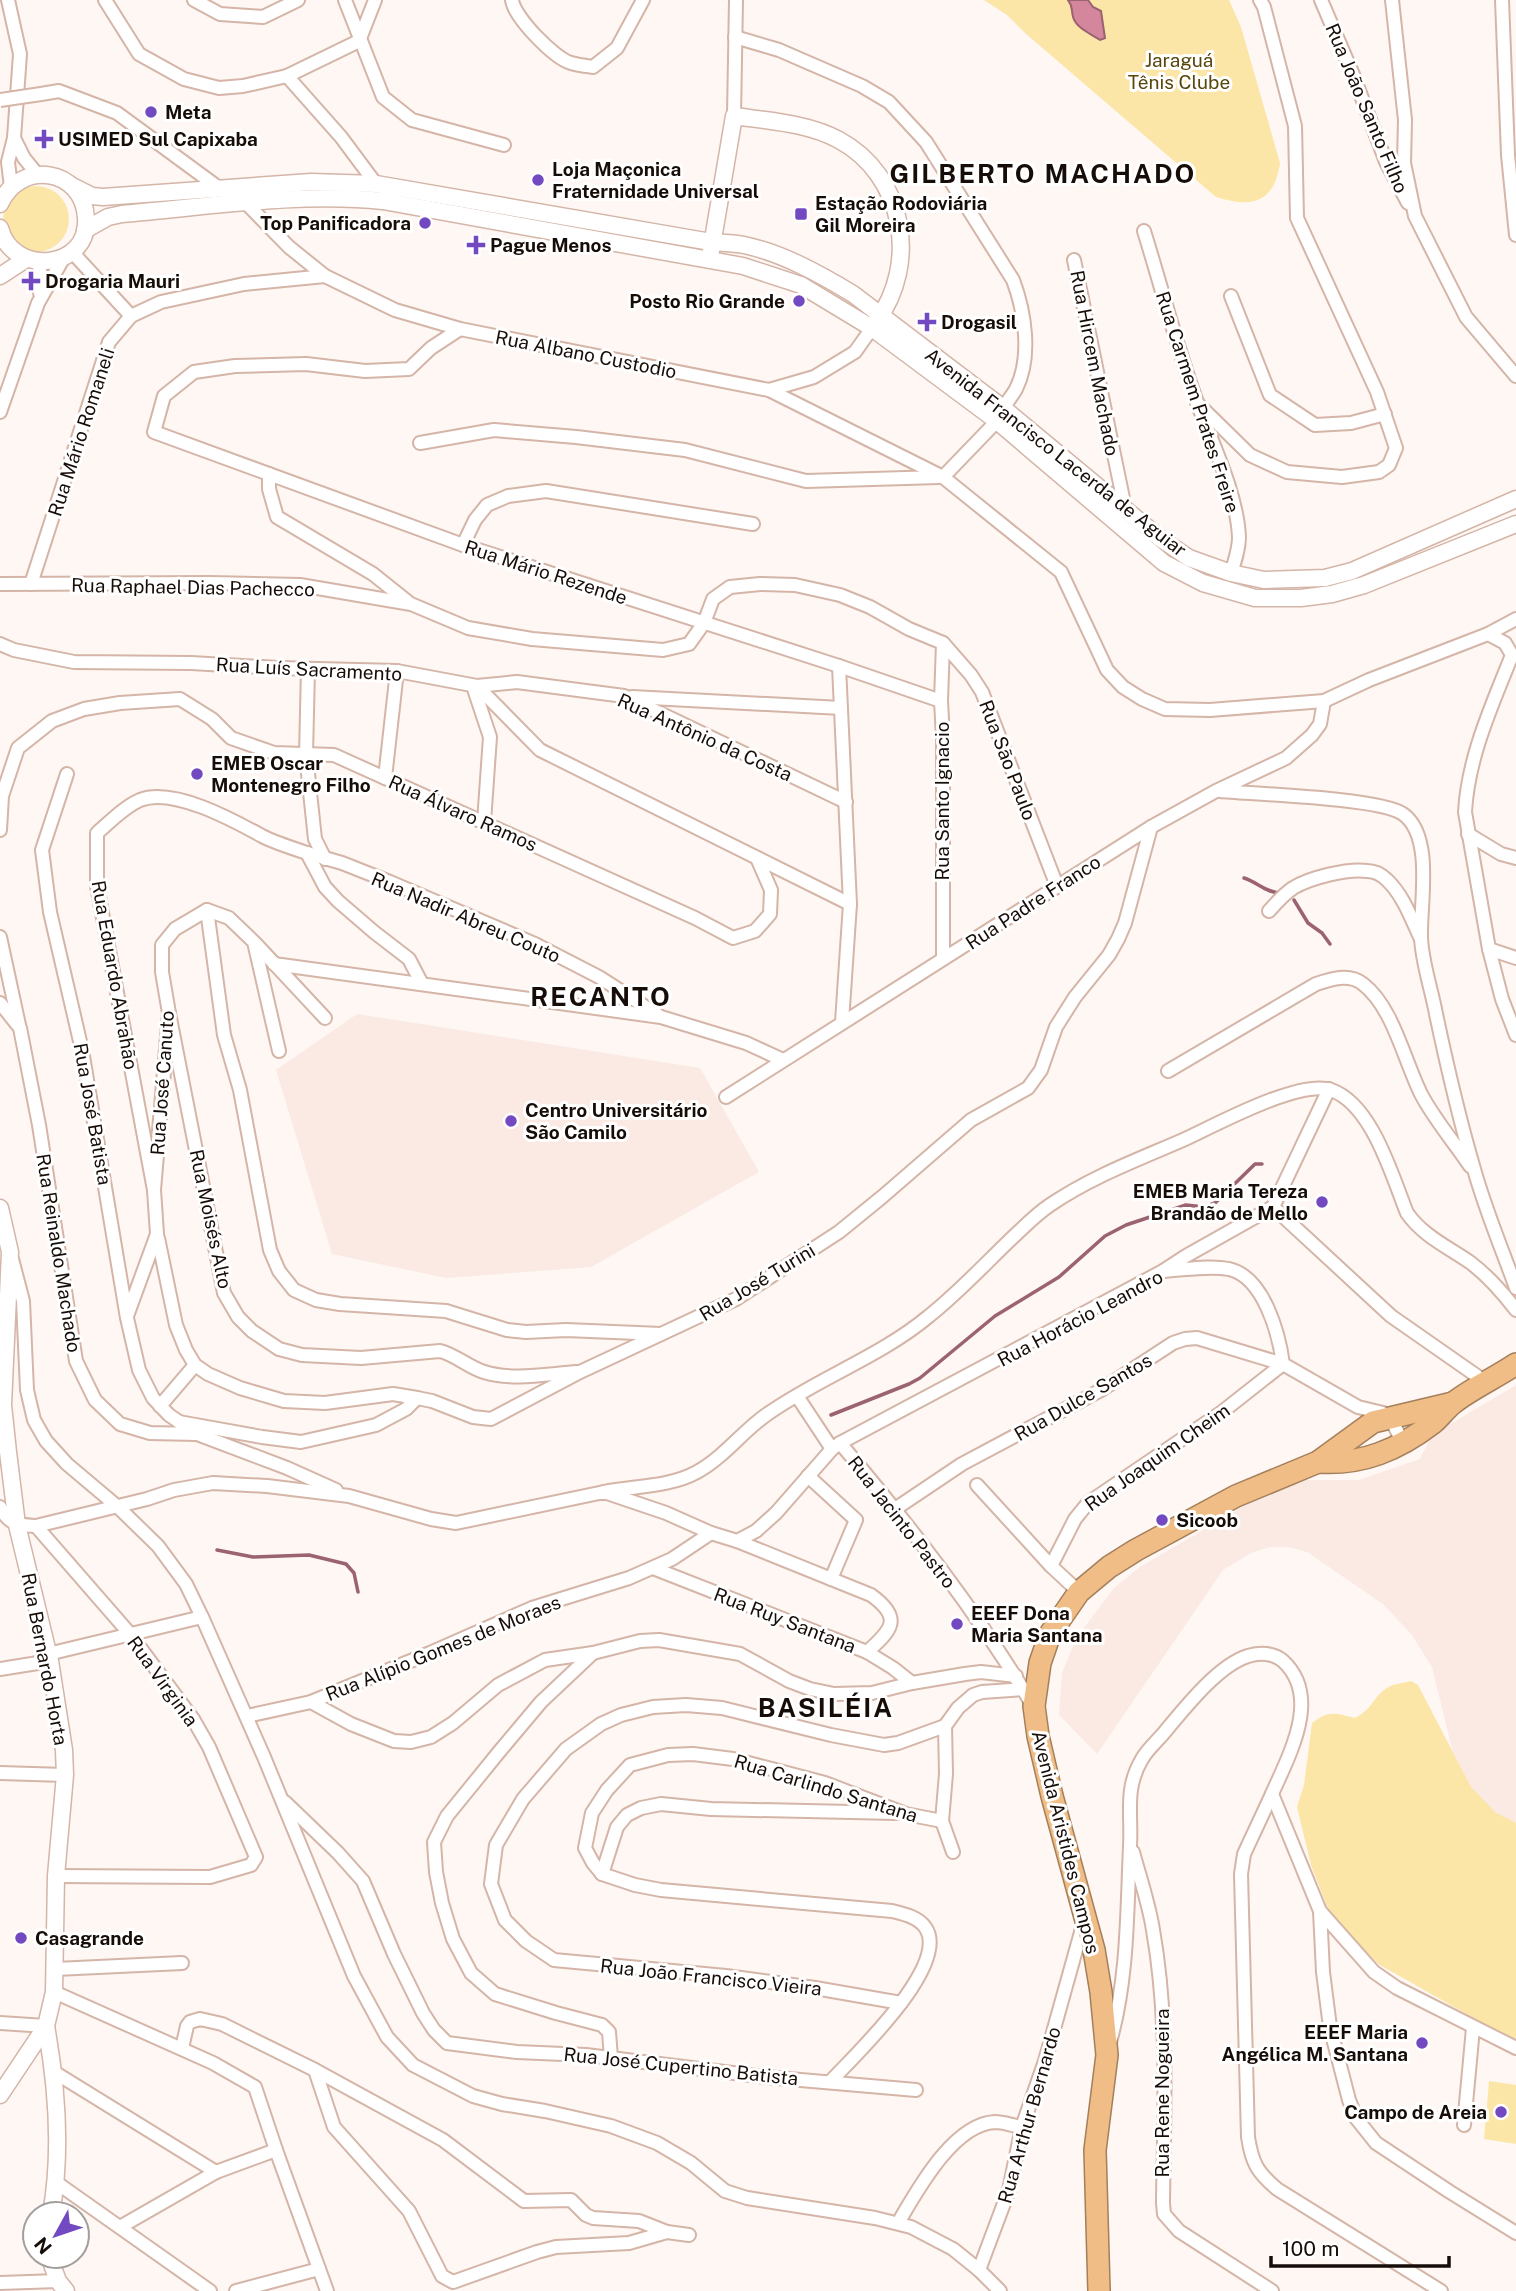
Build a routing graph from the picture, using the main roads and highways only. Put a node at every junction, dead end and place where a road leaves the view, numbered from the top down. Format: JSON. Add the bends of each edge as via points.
{"nodes":[{"id":1,"x":72,"y":186,"type":"junction"},
{"id":2,"x":0,"y":204,"type":"edge"},
{"id":3,"x":0,"y":228,"type":"edge"},
{"id":4,"x":85,"y":230,"type":"junction"},
{"id":5,"x":712,"y":243,"type":"junction"},
{"id":6,"x":32,"y":260,"type":"junction"},
{"id":7,"x":710,"y":260,"type":"junction"},
{"id":8,"x":0,"y":276,"type":"edge"},
{"id":9,"x":877,"y":322,"type":"junction"},
{"id":10,"x":1000,"y":415,"type":"junction"},
{"id":11,"x":1516,"y":499,"type":"edge"},
{"id":12,"x":1516,"y":524,"type":"edge"},
{"id":13,"x":0,"y":1208,"type":"edge"},
{"id":14,"x":4,"y":1293,"type":"edge"},
{"id":15,"x":1515,"y":1365,"type":"edge"},
{"id":16,"x":1453,"y":1404,"type":"junction"},
{"id":17,"x":1318,"y":1462,"type":"junction"},
{"id":18,"x":46,"y":2025,"type":"junction"},
{"id":19,"x":0,"y":2095,"type":"edge"},
{"id":20,"x":54,"y":2200,"type":"edge"},
{"id":21,"x":1099,"y":2291,"type":"edge"}],
"edges":[{"from":1,"to":2,"type":"main road","via":[[63,178],[37,174],[10,187]]},
{"from":1,"to":4,"type":"main road","via":[[82,199]]},
{"from":1,"to":5,"type":"main road","via":[[103,197],[311,182],[376,184]]},
{"from":3,"to":6,"type":"main road","via":[[8,246]]},
{"from":4,"to":6,"type":"main road","via":[[69,255],[50,262]]},
{"from":4,"to":7,"type":"main road","via":[[122,214],[349,197]]},
{"from":5,"to":7,"type":"main road"},
{"from":5,"to":9,"type":"main road","via":[[744,245],[804,268],[853,294]]},
{"from":5,"to":9,"type":"main road","via":[[734,116],[810,128],[838,139],[877,171],[900,222],[901,250],[892,295]]},
{"from":6,"to":8,"type":"main road"},
{"from":7,"to":9,"type":"main road","via":[[801,285]]},
{"from":9,"to":10,"type":"main road","name":"Avenida Francisco Lacerda de Aguiar"},
{"from":10,"to":11,"type":"main road","name":"Avenida Francisco Lacerda de Aguiar","via":[[1189,558],[1264,580],[1325,578],[1352,571]]},
{"from":10,"to":12,"type":"main road","name":"Avenida Francisco Lacerda de Aguiar","via":[[1164,563],[1203,583],[1255,598],[1301,598],[1364,585]]},
{"from":13,"to":14,"type":"main road","name":"Rua Bernardo Horta","via":[[10,1252]]},
{"from":14,"to":18,"type":"main road","name":"Rua Bernardo Horta","via":[[3,1405],[17,1525],[49,1658],[64,1750],[56,1969]]},
{"from":15,"to":16,"type":"highway","name":"Avenida Aristides Campos"},
{"from":16,"to":17,"type":"highway","name":"Avenida Aristides Campos","via":[[1373,1422]]},
{"from":16,"to":17,"type":"highway","name":"Avenida Aristides Campos","via":[[1433,1423],[1376,1456],[1338,1464]]},
{"from":17,"to":21,"type":"highway","name":"Avenida Aristides Campos","via":[[1192,1518],[1109,1567],[1079,1592],[1050,1634],[1029,1698],[1101,1992],[1107,2055],[1095,2150]]},
{"from":18,"to":19,"type":"main road","name":"Rua Bernardo Horta"},
{"from":18,"to":20,"type":"main road","via":[[54,2072]]}]}
